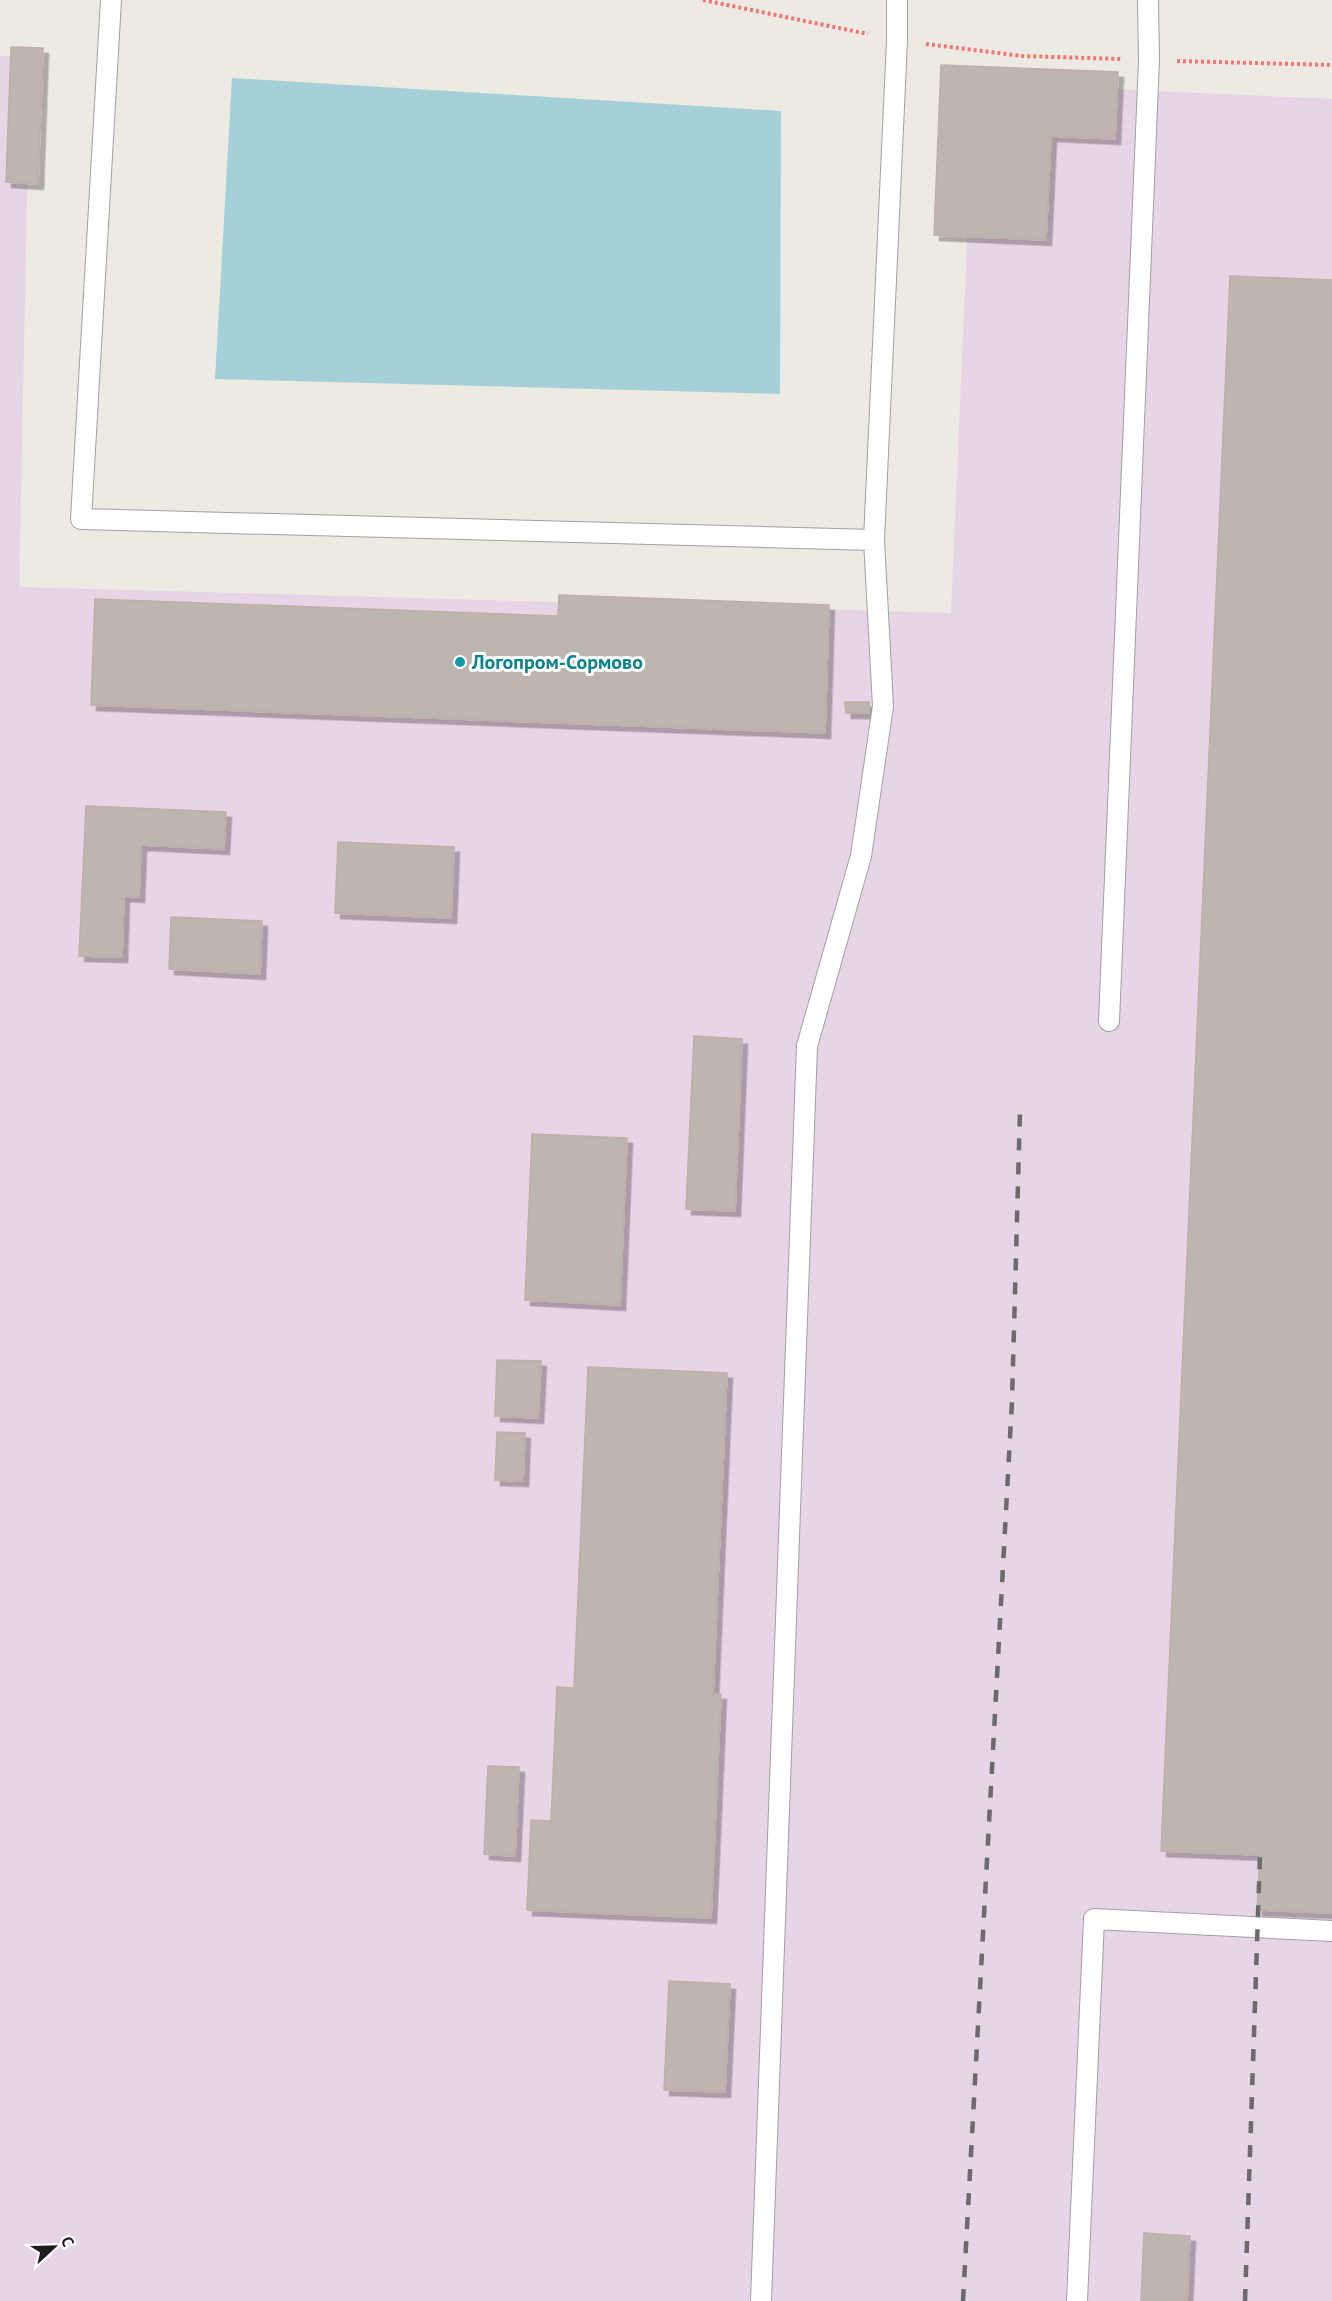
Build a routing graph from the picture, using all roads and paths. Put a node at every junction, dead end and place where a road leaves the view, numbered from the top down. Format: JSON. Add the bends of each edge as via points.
{"nodes":[{"id":1,"x":111,"y":0,"type":"edge"},
{"id":2,"x":703,"y":0,"type":"edge"},
{"id":3,"x":897,"y":0,"type":"edge"},
{"id":4,"x":1148,"y":0,"type":"edge"},
{"id":5,"x":897,"y":40,"type":"junction"},
{"id":6,"x":1149,"y":60,"type":"junction"},
{"id":7,"x":1332,"y":65,"type":"edge"},
{"id":8,"x":874,"y":540,"type":"junction"},
{"id":9,"x":1109,"y":1021,"type":"dead end"},
{"id":10,"x":1332,"y":1931,"type":"edge"},
{"id":11,"x":761,"y":2301,"type":"edge"},
{"id":12,"x":1077,"y":2301,"type":"edge"}],
"edges":[{"from":1,"to":8,"type":"lane","via":[[81,519]]},
{"from":2,"to":5,"type":"path"},
{"from":3,"to":5,"type":"lane"},
{"from":4,"to":6,"type":"lane"},
{"from":5,"to":6,"type":"path","via":[[1022,56]]},
{"from":5,"to":8,"type":"lane"},
{"from":6,"to":7,"type":"path"},
{"from":6,"to":9,"type":"lane"},
{"from":8,"to":11,"type":"lane","via":[[883,706],[861,856],[807,1046]]},
{"from":10,"to":12,"type":"lane","via":[[1094,1919]]}]}
